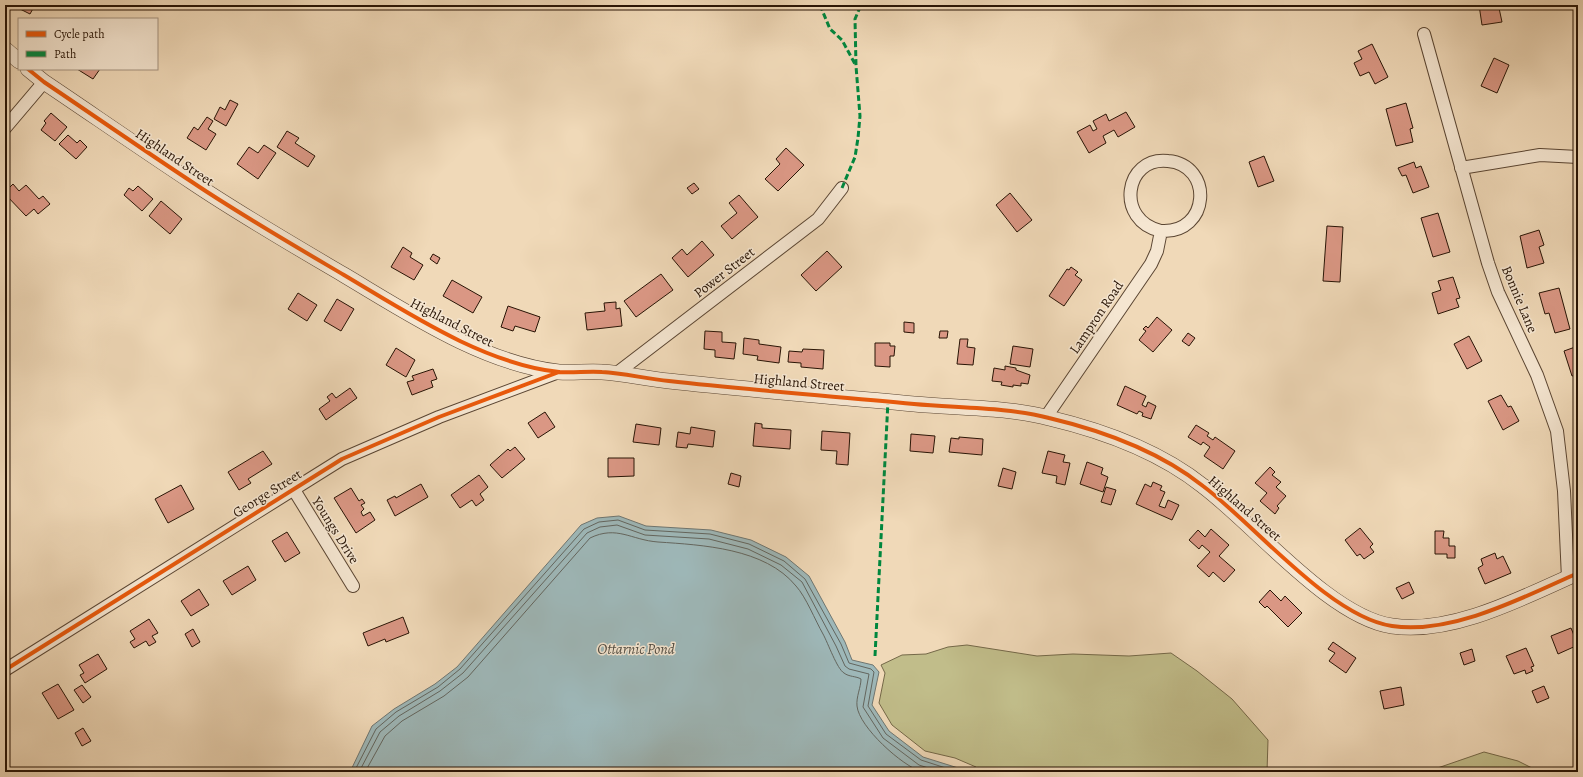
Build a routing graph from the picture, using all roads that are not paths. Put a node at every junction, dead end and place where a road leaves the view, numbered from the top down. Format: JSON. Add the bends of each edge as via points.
{"nodes":[{"id":1,"x":1424,"y":34,"type":"dead end"},
{"id":2,"x":5,"y":49,"type":"edge"},
{"id":3,"x":18,"y":61,"type":"edge"},
{"id":4,"x":29,"y":70,"type":"edge"},
{"id":5,"x":44,"y":82,"type":"junction"},
{"id":6,"x":5,"y":128,"type":"edge"},
{"id":7,"x":1578,"y":157,"type":"edge"},
{"id":8,"x":1461,"y":168,"type":"junction"},
{"id":9,"x":842,"y":188,"type":"dead end"},
{"id":10,"x":1161,"y":231,"type":"junction"},
{"id":11,"x":559,"y":372,"type":"junction"},
{"id":12,"x":617,"y":373,"type":"junction"},
{"id":13,"x":1046,"y":417,"type":"junction"},
{"id":14,"x":294,"y":490,"type":"junction"},
{"id":15,"x":1573,"y":576,"type":"edge"},
{"id":16,"x":353,"y":586,"type":"dead end"},
{"id":17,"x":5,"y":670,"type":"edge"}],
"edges":[{"from":1,"to":8,"type":"street","name":"Bonnie Lane"},
{"from":2,"to":3,"type":"street"},
{"from":4,"to":5,"type":"street","name":"Highland Street"},
{"from":5,"to":6,"type":"street"},
{"from":5,"to":11,"type":"street","name":"Highland Street","via":[[194,184],[380,297],[467,345],[514,362]]},
{"from":7,"to":8,"type":"street","via":[[1540,155]]},
{"from":8,"to":15,"type":"street","name":"Bonnie Lane","via":[[1498,292],[1537,375],[1557,431]]},
{"from":9,"to":12,"type":"street","name":"Power Street","via":[[818,219]]},
{"from":10,"to":10,"type":"street","via":[[1176,230],[1188,223],[1196,215],[1201,199],[1198,182],[1192,173],[1184,166],[1168,160],[1157,161],[1142,169],[1135,178],[1130,194],[1136,216],[1144,224]]},
{"from":10,"to":13,"type":"street","name":"Lampron Road","via":[[1151,264]]},
{"from":11,"to":12,"type":"street","name":"Highland Street"},
{"from":11,"to":14,"type":"street","name":"George Street","via":[[439,417],[342,459]]},
{"from":12,"to":13,"type":"street","name":"Highland Street","via":[[664,381]]},
{"from":13,"to":15,"type":"street","name":"Highland Street","via":[[1122,441],[1179,468],[1227,506],[1313,583],[1372,621],[1394,626],[1449,622],[1506,604]]},
{"from":14,"to":16,"type":"street","name":"Youngs Drive"},
{"from":14,"to":17,"type":"street","name":"George Street"}]}
